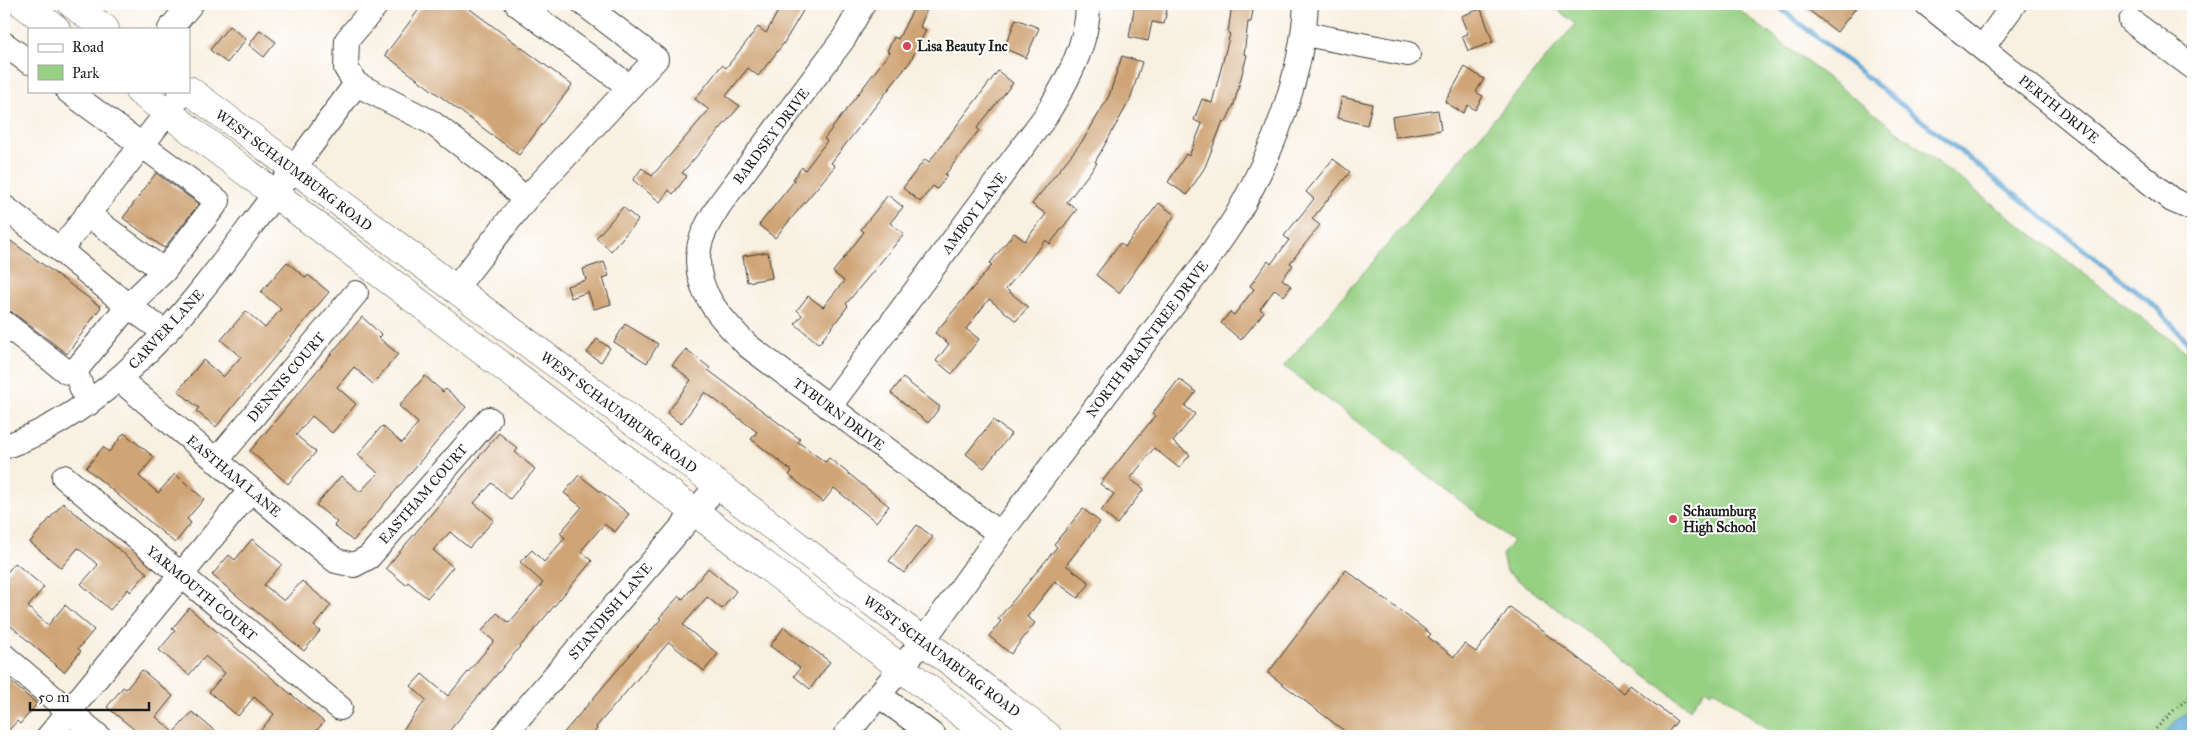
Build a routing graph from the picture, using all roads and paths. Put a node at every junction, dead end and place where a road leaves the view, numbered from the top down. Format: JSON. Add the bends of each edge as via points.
{"nodes":[{"id":1,"x":23,"y":4,"type":"edge"},
{"id":2,"x":72,"y":4,"type":"edge"},
{"id":3,"x":191,"y":4,"type":"edge"},
{"id":4,"x":377,"y":4,"type":"edge"},
{"id":5,"x":516,"y":4,"type":"edge"},
{"id":6,"x":584,"y":4,"type":"edge"},
{"id":7,"x":863,"y":4,"type":"edge"},
{"id":8,"x":1088,"y":4,"type":"edge"},
{"id":9,"x":1306,"y":4,"type":"edge"},
{"id":10,"x":1927,"y":4,"type":"edge"},
{"id":11,"x":2014,"y":4,"type":"edge"},
{"id":12,"x":2131,"y":21,"type":"dead end"},
{"id":13,"x":55,"y":28,"type":"edge"},
{"id":14,"x":104,"y":28,"type":"edge"},
{"id":15,"x":171,"y":28,"type":"edge"},
{"id":16,"x":1304,"y":34,"type":"junction"},
{"id":17,"x":4,"y":44,"type":"edge"},
{"id":18,"x":1983,"y":47,"type":"junction"},
{"id":19,"x":1408,"y":54,"type":"dead end"},
{"id":20,"x":28,"y":61,"type":"edge"},
{"id":21,"x":2193,"y":67,"type":"edge"},
{"id":22,"x":356,"y":84,"type":"junction"},
{"id":23,"x":630,"y":87,"type":"junction"},
{"id":24,"x":190,"y":91,"type":"edge"},
{"id":25,"x":69,"y":92,"type":"edge"},
{"id":26,"x":140,"y":92,"type":"edge"},
{"id":27,"x":183,"y":92,"type":"edge"},
{"id":28,"x":168,"y":113,"type":"junction"},
{"id":29,"x":140,"y":144,"type":"junction"},
{"id":30,"x":293,"y":170,"type":"junction"},
{"id":31,"x":275,"y":194,"type":"junction"},
{"id":32,"x":525,"y":200,"type":"junction"},
{"id":33,"x":4,"y":208,"type":"edge"},
{"id":34,"x":2193,"y":209,"type":"edge"},
{"id":35,"x":88,"y":214,"type":"junction"},
{"id":36,"x":60,"y":250,"type":"junction"},
{"id":37,"x":164,"y":271,"type":"junction"},
{"id":38,"x":698,"y":275,"type":"joint"},
{"id":39,"x":454,"y":290,"type":"junction"},
{"id":40,"x":356,"y":293,"type":"dead end"},
{"id":41,"x":128,"y":306,"type":"junction"},
{"id":42,"x":4,"y":324,"type":"edge"},
{"id":43,"x":166,"y":333,"type":"junction"},
{"id":44,"x":75,"y":371,"type":"junction"},
{"id":45,"x":119,"y":379,"type":"junction"},
{"id":46,"x":88,"y":404,"type":"junction"},
{"id":47,"x":829,"y":407,"type":"junction"},
{"id":48,"x":489,"y":419,"type":"dead end"},
{"id":49,"x":4,"y":447,"type":"edge"},
{"id":50,"x":216,"y":461,"type":"junction"},
{"id":51,"x":64,"y":477,"type":"dead end"},
{"id":52,"x":718,"y":486,"type":"junction"},
{"id":53,"x":250,"y":490,"type":"junction"},
{"id":54,"x":694,"y":512,"type":"junction"},
{"id":55,"x":1000,"y":534,"type":"junction"},
{"id":56,"x":354,"y":565,"type":"joint"},
{"id":57,"x":181,"y":576,"type":"junction"},
{"id":58,"x":923,"y":641,"type":"junction"},
{"id":59,"x":4,"y":656,"type":"edge"},
{"id":60,"x":901,"y":668,"type":"junction"},
{"id":61,"x":2193,"y":694,"type":"edge"},
{"id":62,"x":879,"y":695,"type":"junction"},
{"id":63,"x":340,"y":708,"type":"dead end"},
{"id":64,"x":68,"y":712,"type":"junction"},
{"id":65,"x":49,"y":736,"type":"edge"},
{"id":66,"x":98,"y":736,"type":"edge"},
{"id":67,"x":503,"y":736,"type":"edge"},
{"id":68,"x":845,"y":736,"type":"edge"},
{"id":69,"x":934,"y":736,"type":"edge"},
{"id":70,"x":991,"y":736,"type":"edge"},
{"id":71,"x":1048,"y":736,"type":"edge"},
{"id":72,"x":2149,"y":736,"type":"edge"}],
"edges":[{"from":1,"to":13,"type":"main road"},
{"from":2,"to":14,"type":"main road"},
{"from":3,"to":15,"type":"street"},
{"from":4,"to":22,"type":"street","via":[[347,40],[346,68]]},
{"from":5,"to":23,"type":"street"},
{"from":6,"to":23,"type":"street","via":[[656,59]]},
{"from":7,"to":38,"type":"street","name":"BARDSEY DRIVE","via":[[844,38],[720,204],[699,249]]},
{"from":8,"to":47,"type":"street","name":"AMBOY LANE","via":[[1080,50],[1067,82],[1045,117]]},
{"from":9,"to":16,"type":"street","name":"NORTH BRAINTREE DRIVE"},
{"from":10,"to":18,"type":"street","name":"PERTH DRIVE"},
{"from":11,"to":18,"type":"street"},
{"from":12,"to":21,"type":"street"},
{"from":16,"to":19,"type":"street"},
{"from":16,"to":55,"type":"street","name":"NORTH BRAINTREE DRIVE","via":[[1294,80],[1278,125],[1236,217],[1205,263]]},
{"from":17,"to":20,"type":"street"},
{"from":18,"to":34,"type":"street","name":"PERTH DRIVE","via":[[2172,200]]},
{"from":22,"to":30,"type":"street","name":"CARVER LANE"},
{"from":22,"to":32,"type":"street","via":[[431,122],[499,174]]},
{"from":23,"to":32,"type":"street"},
{"from":24,"to":30,"type":"main road","name":"WEST SCHAUMBURG ROAD"},
{"from":25,"to":29,"type":"street"},
{"from":26,"to":28,"type":"main road"},
{"from":27,"to":28,"type":"street"},
{"from":28,"to":29,"type":"street"},
{"from":28,"to":31,"type":"main road"},
{"from":29,"to":35,"type":"street"},
{"from":29,"to":37,"type":"street","via":[[218,201]]},
{"from":30,"to":31,"type":"street","name":"CARVER LANE"},
{"from":30,"to":39,"type":"main road","name":"WEST SCHAUMBURG ROAD"},
{"from":31,"to":43,"type":"street","name":"CARVER LANE","via":[[199,296]]},
{"from":31,"to":54,"type":"main road"},
{"from":32,"to":39,"type":"street"},
{"from":33,"to":36,"type":"street"},
{"from":35,"to":36,"type":"street"},
{"from":35,"to":37,"type":"street"},
{"from":36,"to":41,"type":"street"},
{"from":37,"to":41,"type":"street"},
{"from":38,"to":47,"type":"street","name":"TYBURN DRIVE","via":[[724,323],[748,346]]},
{"from":39,"to":52,"type":"main road","name":"WEST SCHAUMBURG ROAD"},
{"from":40,"to":50,"type":"street","name":"DENNIS COURT"},
{"from":41,"to":43,"type":"street"},
{"from":41,"to":44,"type":"street"},
{"from":42,"to":44,"type":"street","via":[[67,372]]},
{"from":43,"to":45,"type":"street","name":"CARVER LANE"},
{"from":44,"to":46,"type":"street"},
{"from":45,"to":46,"type":"street","name":"CARVER LANE"},
{"from":45,"to":50,"type":"street","name":"EASTHAM LANE"},
{"from":46,"to":49,"type":"street","name":"CARVER LANE","via":[[28,438]]},
{"from":47,"to":55,"type":"street","name":"TYBURN DRIVE"},
{"from":48,"to":56,"type":"street","name":"EASTHAM COURT","via":[[369,557]]},
{"from":50,"to":53,"type":"street","name":"EASTHAM LANE"},
{"from":51,"to":57,"type":"street","name":"YARMOUTH COURT"},
{"from":52,"to":54,"type":"street","name":"STANDISH LANE"},
{"from":52,"to":58,"type":"main road","name":"WEST SCHAUMBURG ROAD"},
{"from":53,"to":56,"type":"street","name":"EASTHAM LANE","via":[[336,561]]},
{"from":53,"to":57,"type":"street"},
{"from":54,"to":60,"type":"main road"},
{"from":54,"to":67,"type":"street","name":"STANDISH LANE"},
{"from":55,"to":58,"type":"street","name":"NORTH BRAINTREE DRIVE"},
{"from":57,"to":63,"type":"street","name":"YARMOUTH COURT"},
{"from":57,"to":64,"type":"street"},
{"from":58,"to":60,"type":"street","name":"NORTH BRAINTREE DRIVE"},
{"from":58,"to":71,"type":"main road","name":"WEST SCHAUMBURG ROAD"},
{"from":59,"to":64,"type":"street"},
{"from":60,"to":62,"type":"street","name":"NORTH BRAINTREE DRIVE"},
{"from":60,"to":70,"type":"main road"},
{"from":61,"to":72,"type":"path"},
{"from":62,"to":68,"type":"street","name":"NORTH BRAINTREE DRIVE"},
{"from":62,"to":69,"type":"street"},
{"from":64,"to":65,"type":"street"},
{"from":64,"to":66,"type":"street"}]}
